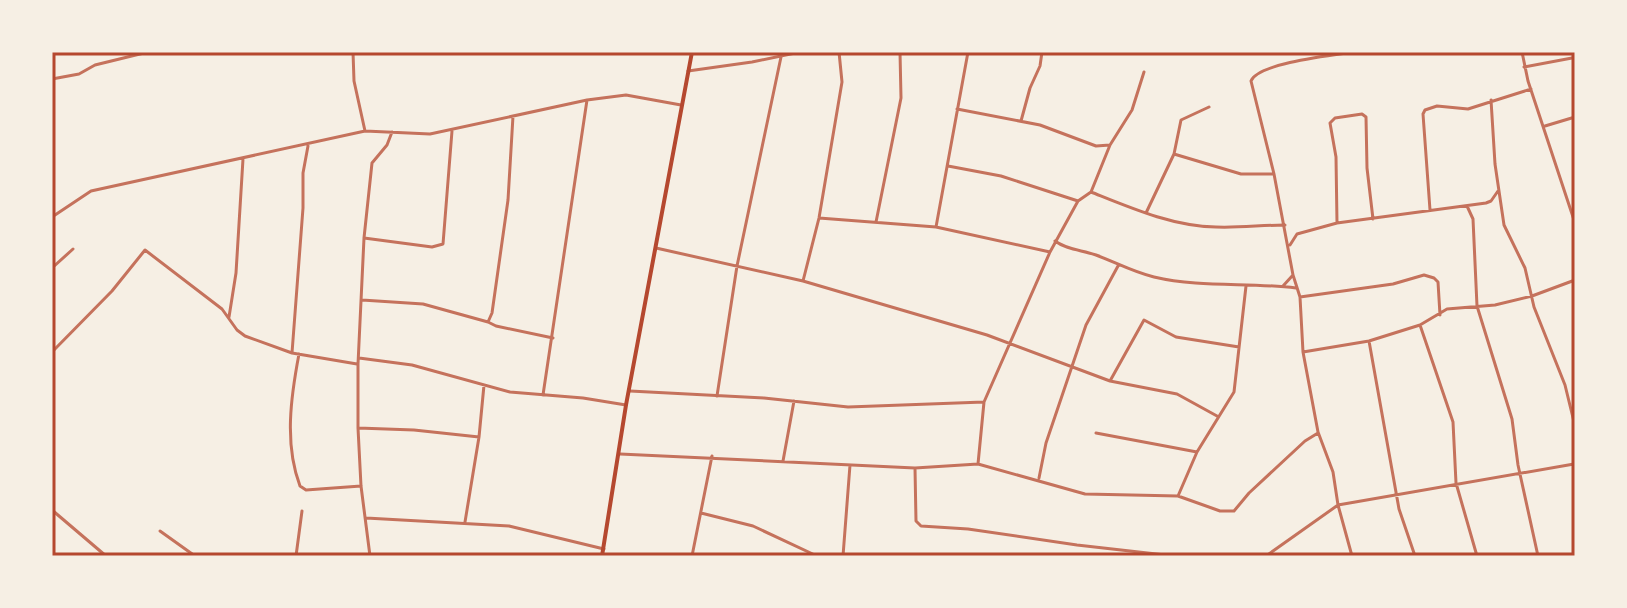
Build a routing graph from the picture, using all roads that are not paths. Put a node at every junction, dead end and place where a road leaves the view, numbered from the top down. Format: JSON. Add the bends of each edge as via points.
{"nodes":[{"id":1,"x":148,"y":52,"type":"edge"},
{"id":2,"x":353,"y":52,"type":"edge"},
{"id":3,"x":692,"y":52,"type":"edge"},
{"id":4,"x":800,"y":52,"type":"edge"},
{"id":5,"x":839,"y":52,"type":"edge"},
{"id":6,"x":900,"y":52,"type":"edge"},
{"id":7,"x":968,"y":52,"type":"edge"},
{"id":8,"x":1042,"y":52,"type":"edge"},
{"id":9,"x":1354,"y":52,"type":"edge"},
{"id":10,"x":1522,"y":52,"type":"edge"},
{"id":11,"x":781,"y":57,"type":"junction"},
{"id":12,"x":1572,"y":58,"type":"dead end"},
{"id":13,"x":1524,"y":67,"type":"junction"},
{"id":14,"x":688,"y":71,"type":"junction"},
{"id":15,"x":1144,"y":72,"type":"dead end"},
{"id":16,"x":52,"y":79,"type":"edge"},
{"id":17,"x":1531,"y":89,"type":"junction"},
{"id":18,"x":587,"y":100,"type":"junction"},
{"id":19,"x":1491,"y":100,"type":"junction"},
{"id":20,"x":681,"y":105,"type":"junction"},
{"id":21,"x":1209,"y":107,"type":"dead end"},
{"id":22,"x":957,"y":109,"type":"junction"},
{"id":23,"x":513,"y":115,"type":"junction"},
{"id":24,"x":1575,"y":117,"type":"edge"},
{"id":25,"x":1021,"y":121,"type":"junction"},
{"id":26,"x":1545,"y":126,"type":"junction"},
{"id":27,"x":365,"y":131,"type":"junction"},
{"id":28,"x":452,"y":131,"type":"junction"},
{"id":29,"x":392,"y":132,"type":"junction"},
{"id":30,"x":308,"y":144,"type":"junction"},
{"id":31,"x":1110,"y":145,"type":"junction"},
{"id":32,"x":1174,"y":154,"type":"junction"},
{"id":33,"x":243,"y":159,"type":"junction"},
{"id":34,"x":948,"y":166,"type":"junction"},
{"id":35,"x":1274,"y":174,"type":"junction"},
{"id":36,"x":1498,"y":191,"type":"junction"},
{"id":37,"x":1091,"y":192,"type":"junction"},
{"id":38,"x":1078,"y":201,"type":"junction"},
{"id":39,"x":1467,"y":206,"type":"junction"},
{"id":40,"x":1430,"y":210,"type":"junction"},
{"id":41,"x":1146,"y":213,"type":"junction"},
{"id":42,"x":52,"y":217,"type":"edge"},
{"id":43,"x":819,"y":218,"type":"junction"},
{"id":44,"x":1373,"y":219,"type":"junction"},
{"id":45,"x":876,"y":222,"type":"junction"},
{"id":46,"x":1337,"y":223,"type":"junction"},
{"id":47,"x":1575,"y":223,"type":"edge"},
{"id":48,"x":1285,"y":225,"type":"junction"},
{"id":49,"x":936,"y":227,"type":"junction"},
{"id":50,"x":364,"y":238,"type":"junction"},
{"id":51,"x":1055,"y":241,"type":"junction"},
{"id":52,"x":1290,"y":245,"type":"junction"},
{"id":53,"x":656,"y":248,"type":"junction"},
{"id":54,"x":73,"y":249,"type":"dead end"},
{"id":55,"x":1050,"y":252,"type":"junction"},
{"id":56,"x":737,"y":266,"type":"junction"},
{"id":57,"x":1118,"y":266,"type":"junction"},
{"id":58,"x":52,"y":268,"type":"edge"},
{"id":59,"x":1293,"y":275,"type":"junction"},
{"id":60,"x":1575,"y":280,"type":"edge"},
{"id":61,"x":803,"y":281,"type":"junction"},
{"id":62,"x":1246,"y":286,"type":"junction"},
{"id":63,"x":1283,"y":286,"type":"junction"},
{"id":64,"x":1296,"y":288,"type":"junction"},
{"id":65,"x":1532,"y":296,"type":"junction"},
{"id":66,"x":1300,"y":297,"type":"junction"},
{"id":67,"x":362,"y":300,"type":"junction"},
{"id":68,"x":1477,"y":306,"type":"junction"},
{"id":69,"x":1440,"y":315,"type":"junction"},
{"id":70,"x":229,"y":317,"type":"junction"},
{"id":71,"x":488,"y":322,"type":"junction"},
{"id":72,"x":1420,"y":325,"type":"junction"},
{"id":73,"x":553,"y":338,"type":"junction"},
{"id":74,"x":1369,"y":341,"type":"junction"},
{"id":75,"x":1011,"y":344,"type":"junction"},
{"id":76,"x":1239,"y":347,"type":"junction"},
{"id":77,"x":52,"y":352,"type":"edge"},
{"id":78,"x":1303,"y":352,"type":"junction"},
{"id":79,"x":292,"y":353,"type":"junction"},
{"id":80,"x":299,"y":354,"type":"junction"},
{"id":81,"x":358,"y":358,"type":"junction"},
{"id":82,"x":358,"y":364,"type":"junction"},
{"id":83,"x":1071,"y":368,"type":"junction"},
{"id":84,"x":1110,"y":381,"type":"junction"},
{"id":85,"x":484,"y":383,"type":"junction"},
{"id":86,"x":630,"y":391,"type":"junction"},
{"id":87,"x":543,"y":395,"type":"junction"},
{"id":88,"x":717,"y":396,"type":"junction"},
{"id":89,"x":794,"y":401,"type":"junction"},
{"id":90,"x":984,"y":402,"type":"junction"},
{"id":91,"x":626,"y":405,"type":"junction"},
{"id":92,"x":1217,"y":416,"type":"junction"},
{"id":93,"x":1575,"y":426,"type":"edge"},
{"id":94,"x":358,"y":428,"type":"junction"},
{"id":95,"x":1318,"y":432,"type":"junction"},
{"id":96,"x":1096,"y":433,"type":"dead end"},
{"id":97,"x":479,"y":437,"type":"junction"},
{"id":98,"x":1575,"y":444,"type":"edge"},
{"id":99,"x":1197,"y":452,"type":"junction"},
{"id":100,"x":620,"y":454,"type":"junction"},
{"id":101,"x":712,"y":456,"type":"junction"},
{"id":102,"x":783,"y":461,"type":"junction"},
{"id":103,"x":978,"y":464,"type":"junction"},
{"id":104,"x":1574,"y":464,"type":"edge"},
{"id":105,"x":850,"y":465,"type":"junction"},
{"id":106,"x":915,"y":468,"type":"junction"},
{"id":107,"x":1520,"y":471,"type":"junction"},
{"id":108,"x":1575,"y":472,"type":"edge"},
{"id":109,"x":1039,"y":480,"type":"junction"},
{"id":110,"x":1456,"y":483,"type":"junction"},
{"id":111,"x":361,"y":486,"type":"junction"},
{"id":112,"x":1396,"y":494,"type":"junction"},
{"id":113,"x":1178,"y":496,"type":"junction"},
{"id":114,"x":1338,"y":505,"type":"junction"},
{"id":115,"x":52,"y":510,"type":"edge"},
{"id":116,"x":302,"y":511,"type":"dead end"},
{"id":117,"x":701,"y":513,"type":"junction"},
{"id":118,"x":366,"y":518,"type":"junction"},
{"id":119,"x":465,"y":522,"type":"junction"},
{"id":120,"x":160,"y":531,"type":"dead end"},
{"id":121,"x":604,"y":549,"type":"junction"},
{"id":122,"x":106,"y":556,"type":"edge"},
{"id":123,"x":195,"y":556,"type":"edge"},
{"id":124,"x":296,"y":556,"type":"edge"},
{"id":125,"x":370,"y":556,"type":"edge"},
{"id":126,"x":602,"y":556,"type":"edge"},
{"id":127,"x":692,"y":556,"type":"edge"},
{"id":128,"x":817,"y":556,"type":"edge"},
{"id":129,"x":843,"y":556,"type":"edge"},
{"id":130,"x":1174,"y":556,"type":"edge"},
{"id":131,"x":1266,"y":556,"type":"edge"},
{"id":132,"x":1352,"y":556,"type":"edge"},
{"id":133,"x":1415,"y":556,"type":"edge"},
{"id":134,"x":1477,"y":556,"type":"edge"},
{"id":135,"x":1538,"y":556,"type":"edge"}],
"edges":[{"from":1,"to":16,"type":"street"},
{"from":2,"to":27,"type":"street"},
{"from":3,"to":14,"type":"main road"},
{"from":4,"to":11,"type":"street"},
{"from":5,"to":43,"type":"street","via":[[842,82]]},
{"from":6,"to":45,"type":"street","via":[[901,98]]},
{"from":7,"to":22,"type":"street"},
{"from":8,"to":25,"type":"street"},
{"from":9,"to":35,"type":"street","via":[[1253,75]]},
{"from":10,"to":13,"type":"street"},
{"from":11,"to":14,"type":"street"},
{"from":11,"to":56,"type":"street"},
{"from":12,"to":13,"type":"street"},
{"from":13,"to":17,"type":"street"},
{"from":14,"to":20,"type":"main road"},
{"from":15,"to":31,"type":"street","via":[[1132,110]]},
{"from":17,"to":19,"type":"street"},
{"from":17,"to":26,"type":"street"},
{"from":18,"to":20,"type":"street","via":[[636,95]]},
{"from":18,"to":23,"type":"street"},
{"from":18,"to":73,"type":"street"},
{"from":19,"to":36,"type":"street"},
{"from":19,"to":40,"type":"street","via":[[1468,109],[1425,110]]},
{"from":20,"to":53,"type":"main road"},
{"from":21,"to":32,"type":"street","via":[[1181,120]]},
{"from":22,"to":25,"type":"street"},
{"from":22,"to":34,"type":"street"},
{"from":23,"to":28,"type":"street"},
{"from":23,"to":71,"type":"street","via":[[508,200]]},
{"from":24,"to":26,"type":"street"},
{"from":25,"to":31,"type":"street","via":[[1096,146]]},
{"from":26,"to":47,"type":"street"},
{"from":27,"to":29,"type":"street"},
{"from":27,"to":30,"type":"street"},
{"from":28,"to":29,"type":"street"},
{"from":28,"to":50,"type":"street","via":[[443,244]]},
{"from":29,"to":50,"type":"street","via":[[372,163]]},
{"from":30,"to":33,"type":"street"},
{"from":30,"to":79,"type":"street"},
{"from":31,"to":37,"type":"street"},
{"from":32,"to":35,"type":"street","via":[[1241,174]]},
{"from":32,"to":41,"type":"street"},
{"from":33,"to":42,"type":"street","via":[[91,191]]},
{"from":33,"to":70,"type":"street"},
{"from":34,"to":38,"type":"street","via":[[1001,176]]},
{"from":34,"to":49,"type":"street"},
{"from":35,"to":48,"type":"street"},
{"from":36,"to":39,"type":"street","via":[[1491,201]]},
{"from":36,"to":65,"type":"street","via":[[1504,225]]},
{"from":37,"to":38,"type":"street"},
{"from":37,"to":41,"type":"street"},
{"from":38,"to":51,"type":"street"},
{"from":39,"to":40,"type":"street"},
{"from":39,"to":68,"type":"street","via":[[1473,219]]},
{"from":40,"to":44,"type":"street"},
{"from":41,"to":48,"type":"street","via":[[1216,227]]},
{"from":43,"to":45,"type":"street"},
{"from":43,"to":61,"type":"street"},
{"from":44,"to":46,"type":"street"},
{"from":44,"to":46,"type":"street","via":[[1362,114],[1330,123]]},
{"from":45,"to":49,"type":"street"},
{"from":46,"to":52,"type":"street","via":[[1297,234]]},
{"from":48,"to":52,"type":"street"},
{"from":49,"to":55,"type":"street"},
{"from":50,"to":67,"type":"street"},
{"from":51,"to":55,"type":"street"},
{"from":51,"to":57,"type":"street"},
{"from":52,"to":59,"type":"street"},
{"from":53,"to":56,"type":"street"},
{"from":53,"to":86,"type":"main road"},
{"from":54,"to":58,"type":"street"},
{"from":55,"to":75,"type":"street"},
{"from":56,"to":61,"type":"street"},
{"from":56,"to":88,"type":"street"},
{"from":57,"to":62,"type":"street","via":[[1155,277]]},
{"from":57,"to":83,"type":"street","via":[[1086,325]]},
{"from":59,"to":63,"type":"street"},
{"from":59,"to":64,"type":"street"},
{"from":60,"to":65,"type":"street"},
{"from":61,"to":75,"type":"street"},
{"from":62,"to":63,"type":"street"},
{"from":62,"to":76,"type":"street"},
{"from":63,"to":64,"type":"street"},
{"from":64,"to":66,"type":"street"},
{"from":65,"to":68,"type":"street"},
{"from":65,"to":93,"type":"street"},
{"from":66,"to":69,"type":"street","via":[[1424,275],[1437,280]]},
{"from":66,"to":78,"type":"street"},
{"from":67,"to":71,"type":"street","via":[[423,304]]},
{"from":67,"to":81,"type":"street"},
{"from":68,"to":69,"type":"street","via":[[1447,309]]},
{"from":68,"to":107,"type":"street","via":[[1512,419]]},
{"from":69,"to":72,"type":"street"},
{"from":70,"to":77,"type":"street","via":[[145,250]]},
{"from":70,"to":79,"type":"street","via":[[245,336]]},
{"from":71,"to":73,"type":"street"},
{"from":72,"to":74,"type":"street"},
{"from":72,"to":110,"type":"street","via":[[1453,422]]},
{"from":73,"to":87,"type":"street"},
{"from":74,"to":78,"type":"street"},
{"from":74,"to":112,"type":"street"},
{"from":75,"to":83,"type":"street"},
{"from":75,"to":90,"type":"street"},
{"from":76,"to":84,"type":"street","via":[[1176,337],[1144,320]]},
{"from":76,"to":92,"type":"street","via":[[1234,392]]},
{"from":78,"to":95,"type":"street"},
{"from":79,"to":80,"type":"street"},
{"from":80,"to":82,"type":"street"},
{"from":80,"to":111,"type":"street","via":[[290,400],[300,486]]},
{"from":81,"to":82,"type":"street"},
{"from":81,"to":85,"type":"street"},
{"from":82,"to":94,"type":"street"},
{"from":83,"to":84,"type":"street"},
{"from":83,"to":109,"type":"street"},
{"from":84,"to":92,"type":"street","via":[[1177,394]]},
{"from":85,"to":87,"type":"street"},
{"from":85,"to":97,"type":"street"},
{"from":86,"to":88,"type":"street"},
{"from":86,"to":91,"type":"main road"},
{"from":87,"to":91,"type":"street"},
{"from":88,"to":89,"type":"street"},
{"from":89,"to":90,"type":"street","via":[[848,407]]},
{"from":89,"to":102,"type":"street"},
{"from":90,"to":103,"type":"street"},
{"from":91,"to":100,"type":"main road"},
{"from":92,"to":99,"type":"street"},
{"from":94,"to":97,"type":"street"},
{"from":94,"to":111,"type":"street"},
{"from":95,"to":113,"type":"street","via":[[1234,511]]},
{"from":95,"to":114,"type":"street"},
{"from":96,"to":99,"type":"street"},
{"from":97,"to":119,"type":"street"},
{"from":98,"to":104,"type":"street"},
{"from":99,"to":113,"type":"street"},
{"from":100,"to":101,"type":"street"},
{"from":100,"to":121,"type":"main road"},
{"from":101,"to":102,"type":"street"},
{"from":101,"to":117,"type":"street"},
{"from":102,"to":105,"type":"street"},
{"from":103,"to":106,"type":"street"},
{"from":103,"to":109,"type":"street"},
{"from":104,"to":107,"type":"street"},
{"from":104,"to":108,"type":"street"},
{"from":105,"to":106,"type":"street"},
{"from":105,"to":129,"type":"street"},
{"from":106,"to":130,"type":"street","via":[[916,521],[921,526]]},
{"from":107,"to":110,"type":"street"},
{"from":107,"to":135,"type":"street"},
{"from":109,"to":113,"type":"street","via":[[1085,494]]},
{"from":110,"to":112,"type":"street"},
{"from":110,"to":134,"type":"street"},
{"from":111,"to":118,"type":"street"},
{"from":112,"to":114,"type":"street"},
{"from":112,"to":133,"type":"street"},
{"from":114,"to":131,"type":"street"},
{"from":114,"to":132,"type":"street"},
{"from":115,"to":122,"type":"street"},
{"from":116,"to":124,"type":"street"},
{"from":117,"to":127,"type":"street"},
{"from":117,"to":128,"type":"street","via":[[753,526]]},
{"from":118,"to":119,"type":"street"},
{"from":118,"to":125,"type":"street"},
{"from":119,"to":121,"type":"street","via":[[509,526]]},
{"from":120,"to":123,"type":"street"},
{"from":121,"to":126,"type":"main road"}]}
